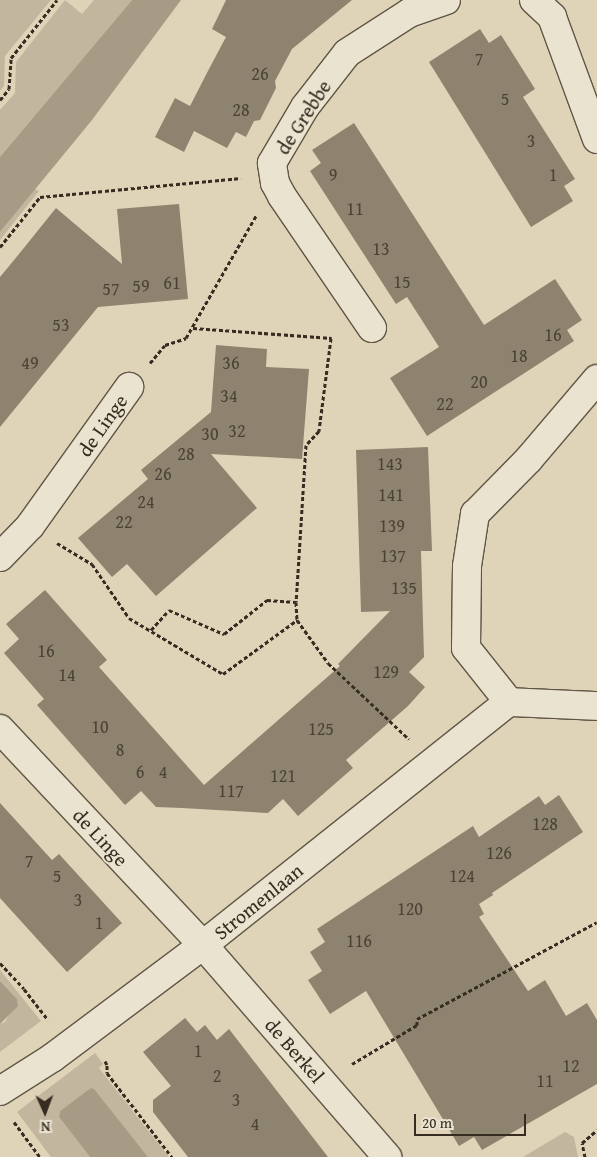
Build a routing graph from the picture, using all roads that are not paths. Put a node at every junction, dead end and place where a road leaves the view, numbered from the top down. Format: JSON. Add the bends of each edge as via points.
{"nodes":[{"id":1,"x":446,"y":0,"type":"edge"},
{"id":2,"x":534,"y":0,"type":"edge"},
{"id":3,"x":597,"y":140,"type":"edge"},
{"id":4,"x":372,"y":328,"type":"road end"},
{"id":5,"x":597,"y":379,"type":"edge"},
{"id":6,"x":129,"y":387,"type":"road end"},
{"id":7,"x":0,"y":557,"type":"edge"},
{"id":8,"x":509,"y":702,"type":"junction"},
{"id":9,"x":597,"y":706,"type":"edge"},
{"id":10,"x":0,"y":729,"type":"edge"},
{"id":11,"x":203,"y":945,"type":"junction"},
{"id":12,"x":0,"y":1091,"type":"edge"},
{"id":13,"x":386,"y":1157,"type":"edge"}],
"edges":[{"from":1,"to":4,"type":"street","name":"de Grebbe","via":[[409,13],[347,53],[305,107],[272,163],[274,179]]},
{"from":2,"to":3,"type":"street","via":[[552,17]]},
{"from":5,"to":8,"type":"street","via":[[529,460],[475,514],[467,566],[466,648]]},
{"from":6,"to":7,"type":"street","name":"de Linge","via":[[30,526]]},
{"from":8,"to":9,"type":"street"},
{"from":8,"to":11,"type":"street","name":"Stromenlaan"},
{"from":10,"to":11,"type":"street","name":"de Linge"},
{"from":11,"to":12,"type":"street","name":"Stromenlaan","via":[[52,1058]]},
{"from":11,"to":13,"type":"street","name":"de Berkel"}]}
